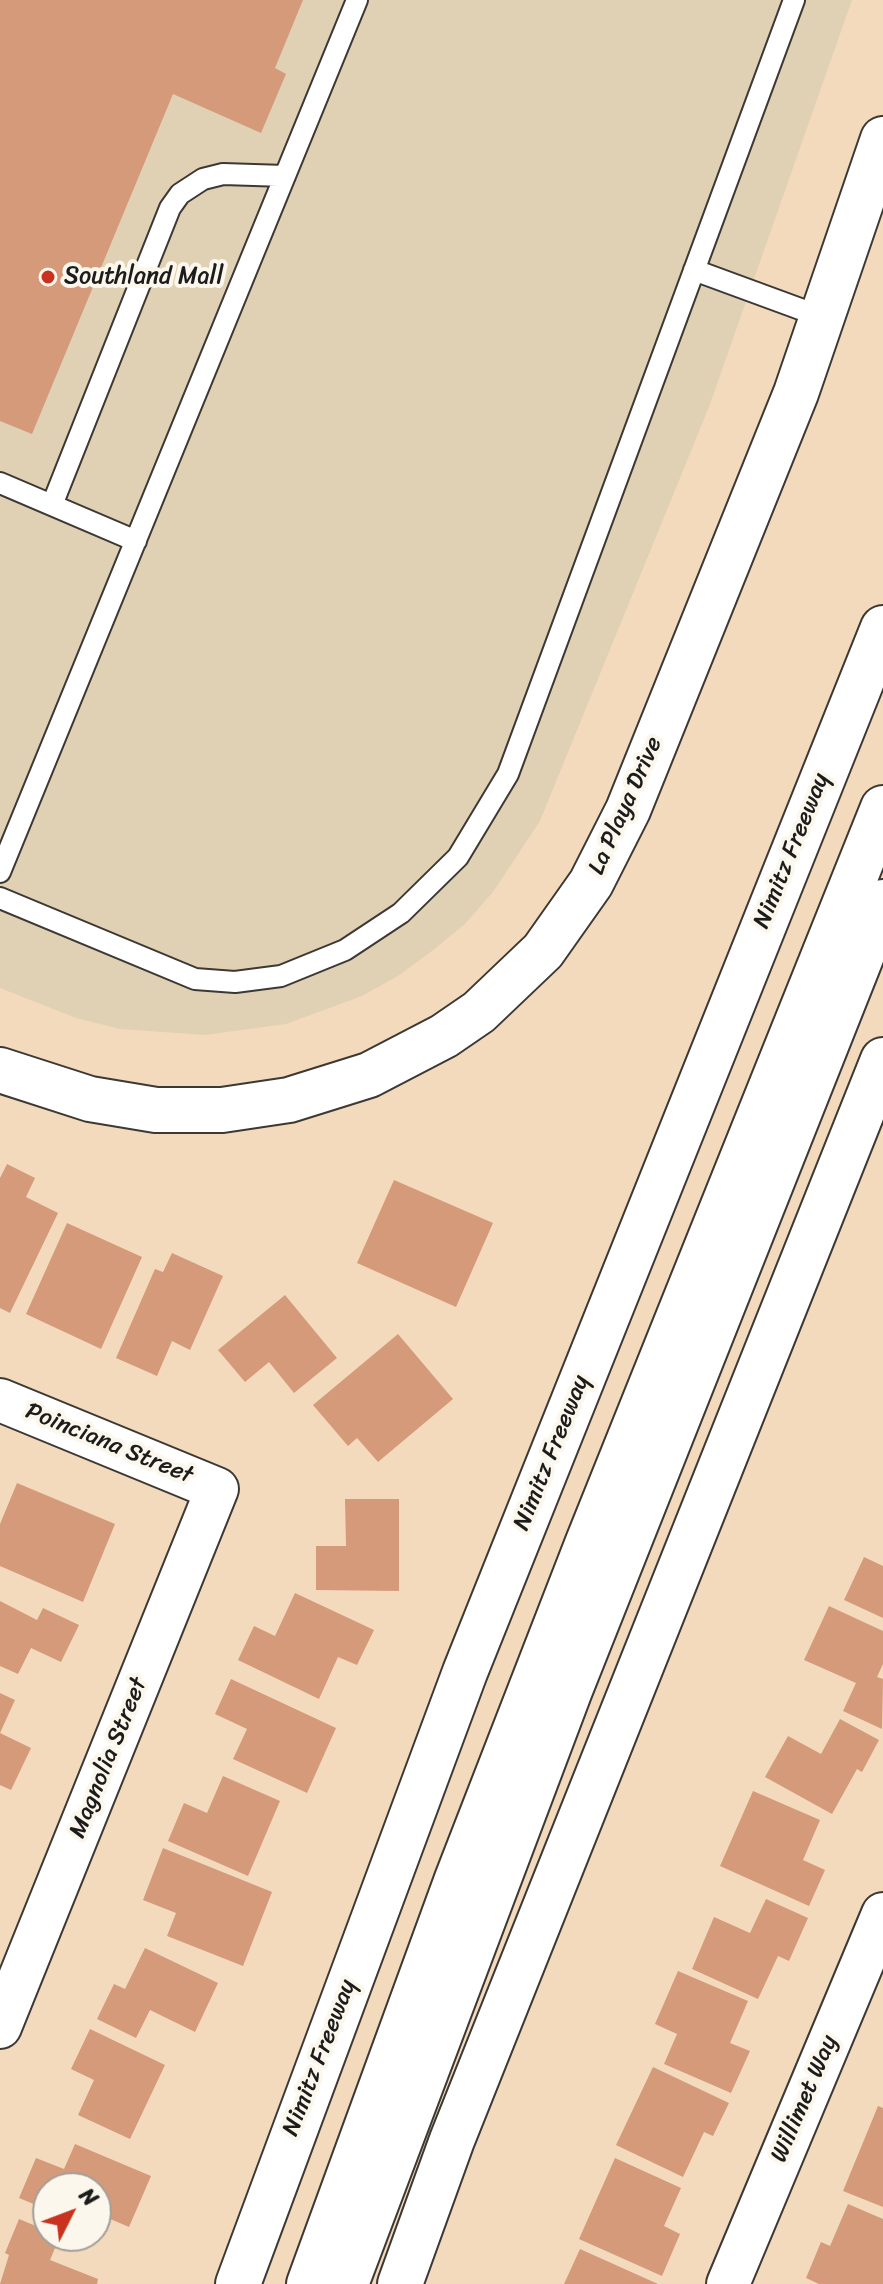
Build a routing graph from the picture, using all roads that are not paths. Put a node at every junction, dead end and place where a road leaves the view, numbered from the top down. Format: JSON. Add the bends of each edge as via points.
{"nodes":[{"id":1,"x":357,"y":0,"type":"edge"},
{"id":2,"x":794,"y":0,"type":"edge"},
{"id":3,"x":883,"y":139,"type":"edge"},
{"id":4,"x":285,"y":176,"type":"junction"},
{"id":5,"x":694,"y":270,"type":"junction"},
{"id":6,"x":822,"y":317,"type":"junction"},
{"id":7,"x":0,"y":483,"type":"edge"},
{"id":8,"x":52,"y":505,"type":"junction"},
{"id":9,"x":136,"y":541,"type":"junction"},
{"id":10,"x":883,"y":628,"type":"edge"},
{"id":11,"x":883,"y":808,"type":"edge"},
{"id":12,"x":0,"y":872,"type":"edge"},
{"id":13,"x":0,"y":898,"type":"edge"},
{"id":14,"x":883,"y":902,"type":"edge"},
{"id":15,"x":883,"y":1060,"type":"edge"},
{"id":16,"x":0,"y":1070,"type":"edge"},
{"id":17,"x":0,"y":1400,"type":"edge"},
{"id":18,"x":217,"y":1489,"type":"joint"},
{"id":19,"x":883,"y":1914,"type":"edge"},
{"id":20,"x":0,"y":2027,"type":"edge"},
{"id":21,"x":238,"y":2284,"type":"edge"},
{"id":22,"x":309,"y":2284,"type":"edge"},
{"id":23,"x":346,"y":2284,"type":"edge"},
{"id":24,"x":400,"y":2284,"type":"edge"},
{"id":25,"x":728,"y":2284,"type":"edge"}],
"edges":[{"from":1,"to":4,"type":"lane"},
{"from":2,"to":5,"type":"lane"},
{"from":3,"to":6,"type":"main road","name":"La Playa Drive"},
{"from":4,"to":8,"type":"lane","via":[[223,174],[203,179],[170,208]]},
{"from":4,"to":9,"type":"lane"},
{"from":5,"to":6,"type":"lane"},
{"from":5,"to":13,"type":"lane","via":[[508,774],[458,857],[401,913],[345,950],[281,976],[235,982],[195,979]]},
{"from":6,"to":16,"type":"main road","name":"La Playa Drive","via":[[611,848],[568,917],[511,983],[479,1012],[408,1057],[289,1100],[222,1110],[156,1110],[80,1097]]},
{"from":7,"to":8,"type":"lane"},
{"from":8,"to":9,"type":"lane"},
{"from":9,"to":12,"type":"lane"},
{"from":10,"to":21,"type":"main road","name":"Nimitz Freeway","via":[[465,1672]]},
{"from":11,"to":22,"type":"main road","via":[[588,1542],[457,1879]]},
{"from":14,"to":23,"type":"main road","via":[[576,1675]]},
{"from":15,"to":24,"type":"main road","via":[[458,2125]]},
{"from":17,"to":18,"type":"street","name":"Poinciana Street"},
{"from":18,"to":20,"type":"street","name":"Magnolia Street"},
{"from":19,"to":25,"type":"street","name":"Willimet Way"}]}
